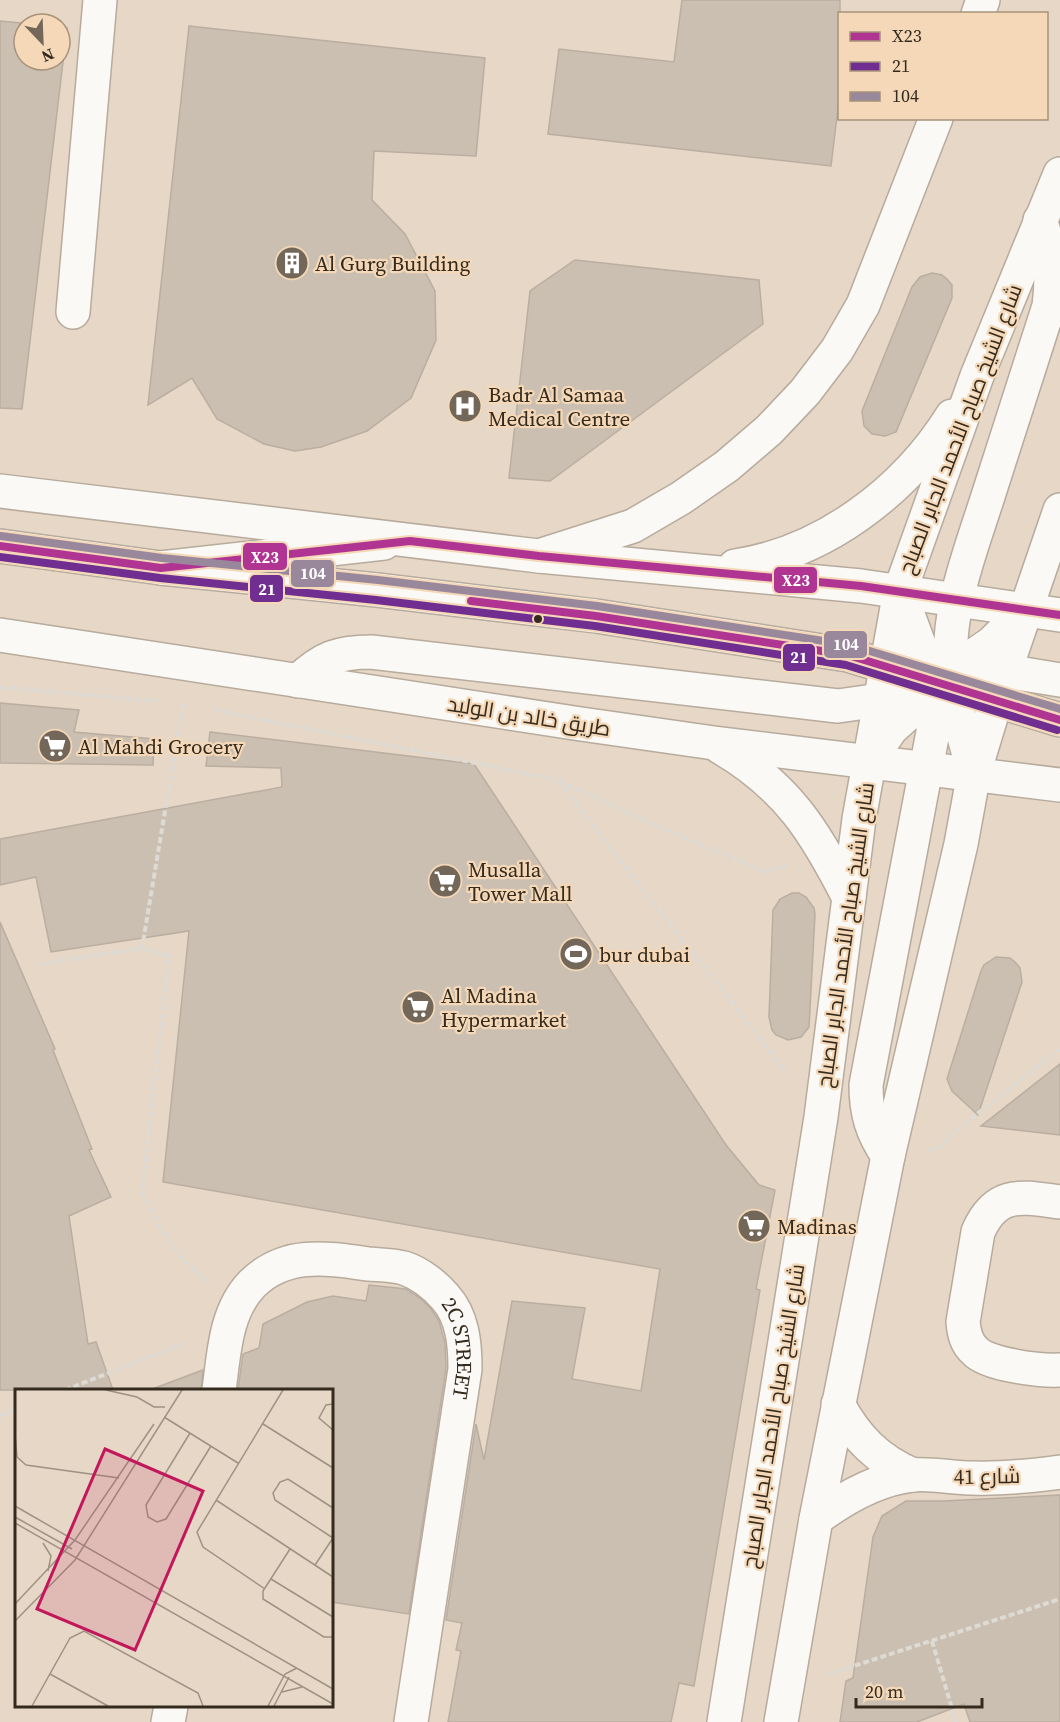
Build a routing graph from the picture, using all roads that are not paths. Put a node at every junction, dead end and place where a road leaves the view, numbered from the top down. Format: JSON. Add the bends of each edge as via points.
{"nodes":[{"id":1,"x":100,"y":0,"type":"edge"},
{"id":2,"x":935,"y":120,"type":"edge"},
{"id":3,"x":1060,"y":174,"type":"edge"},
{"id":4,"x":1040,"y":220,"type":"junction"},
{"id":5,"x":73,"y":312,"type":"dead end"},
{"id":6,"x":977,"y":376,"type":"junction"},
{"id":7,"x":0,"y":491,"type":"edge"},
{"id":8,"x":1060,"y":510,"type":"edge"},
{"id":9,"x":410,"y":540,"type":"junction"},
{"id":10,"x":0,"y":546,"type":"edge"},
{"id":11,"x":539,"y":556,"type":"junction"},
{"id":12,"x":161,"y":568,"type":"junction"},
{"id":13,"x":701,"y":570,"type":"junction"},
{"id":14,"x":900,"y":591,"type":"junction"},
{"id":15,"x":957,"y":599,"type":"junction"},
{"id":16,"x":1027,"y":609,"type":"junction"},
{"id":17,"x":1060,"y":615,"type":"edge"},
{"id":18,"x":0,"y":635,"type":"edge"},
{"id":19,"x":886,"y":667,"type":"junction"},
{"id":20,"x":1060,"y":680,"type":"edge"},
{"id":21,"x":298,"y":681,"type":"junction"},
{"id":22,"x":942,"y":684,"type":"junction"},
{"id":23,"x":1000,"y":686,"type":"junction"},
{"id":24,"x":880,"y":700,"type":"junction"},
{"id":25,"x":1060,"y":720,"type":"edge"},
{"id":26,"x":714,"y":743,"type":"junction"},
{"id":27,"x":869,"y":762,"type":"junction"},
{"id":28,"x":926,"y":769,"type":"junction"},
{"id":29,"x":974,"y":773,"type":"junction"},
{"id":30,"x":1060,"y":785,"type":"edge"},
{"id":31,"x":849,"y":898,"type":"junction"},
{"id":32,"x":888,"y":1156,"type":"junction"},
{"id":33,"x":1060,"y":1202,"type":"edge"},
{"id":34,"x":1060,"y":1370,"type":"edge"},
{"id":35,"x":219,"y":1389,"type":"edge"},
{"id":36,"x":838,"y":1404,"type":"junction"},
{"id":37,"x":1060,"y":1472,"type":"edge"},
{"id":38,"x":913,"y":1475,"type":"junction"},
{"id":39,"x":816,"y":1519,"type":"junction"},
{"id":40,"x":171,"y":1707,"type":"edge"},
{"id":41,"x":168,"y":1722,"type":"edge"},
{"id":42,"x":411,"y":1722,"type":"edge"},
{"id":43,"x":724,"y":1722,"type":"edge"},
{"id":44,"x":781,"y":1722,"type":"edge"}],
"edges":[{"from":1,"to":5,"type":"main road"},
{"from":2,"to":11,"type":"main road","via":[[863,305],[837,350],[805,392],[727,466],[681,498],[633,526]]},
{"from":3,"to":4,"type":"main road","name":"شارع الشيخ صباح الأحمد الجابر الصباح"},
{"from":4,"to":6,"type":"main road","name":"شارع الشيخ صباح الأحمد الجابر الصباح"},
{"from":4,"to":15,"type":"main road","via":[[1051,262],[1049,306]]},
{"from":6,"to":13,"type":"main road","via":[[945,428],[907,475],[861,514],[785,553],[744,565]]},
{"from":6,"to":14,"type":"main road","name":"شارع الشيخ صباح الأحمد الجابر الصباح"},
{"from":7,"to":9,"type":"main road"},
{"from":8,"to":16,"type":"main road"},
{"from":9,"to":11,"type":"main road"},
{"from":9,"to":12,"type":"main road"},
{"from":10,"to":12,"type":"main road"},
{"from":11,"to":13,"type":"main road"},
{"from":12,"to":19,"type":"main road","via":[[620,619],[848,655]]},
{"from":13,"to":14,"type":"main road"},
{"from":14,"to":15,"type":"main road"},
{"from":14,"to":19,"type":"main road","name":"شارع الشيخ صباح الأحمد الجابر الصباح"},
{"from":14,"to":22,"type":"main road","via":[[923,655]]},
{"from":15,"to":16,"type":"main road"},
{"from":15,"to":22,"type":"main road"},
{"from":16,"to":17,"type":"main road"},
{"from":16,"to":22,"type":"main road","via":[[992,644]]},
{"from":16,"to":23,"type":"main road"},
{"from":18,"to":21,"type":"main road","name":"طريق خالد بن الوليد"},
{"from":19,"to":22,"type":"main road"},
{"from":19,"to":24,"type":"main road","name":"شارع الشيخ صباح الأحمد الجابر الصباح"},
{"from":20,"to":23,"type":"main road"},
{"from":21,"to":24,"type":"main road","via":[[331,657],[371,652],[838,706]]},
{"from":21,"to":26,"type":"main road","name":"طريق خالد بن الوليد"},
{"from":22,"to":23,"type":"main road"},
{"from":22,"to":24,"type":"main road"},
{"from":22,"to":27,"type":"main road","via":[[891,729]]},
{"from":22,"to":28,"type":"main road"},
{"from":22,"to":29,"type":"main road"},
{"from":23,"to":25,"type":"main road"},
{"from":23,"to":29,"type":"main road"},
{"from":24,"to":27,"type":"main road","name":"شارع الشيخ صباح الأحمد الجابر الصباح"},
{"from":26,"to":27,"type":"main road","name":"طريق خالد بن الوليد"},
{"from":26,"to":31,"type":"main road","via":[[740,759],[786,798],[806,821]]},
{"from":27,"to":28,"type":"main road","name":"طريق خالد بن الوليد"},
{"from":27,"to":31,"type":"main road","name":"شارع الشيخ صباح الأحمد الجابر الصباح"},
{"from":28,"to":29,"type":"main road","name":"طريق خالد بن الوليد"},
{"from":28,"to":32,"type":"main road","via":[[866,1085],[870,1123]]},
{"from":29,"to":30,"type":"main road","name":"طريق خالد بن الوليد"},
{"from":29,"to":32,"type":"main road"},
{"from":31,"to":43,"type":"main road","name":"شارع الشيخ صباح الأحمد الجابر الصباح","via":[[821,1117]]},
{"from":32,"to":36,"type":"main road"},
{"from":33,"to":34,"type":"main road","via":[[1022,1197],[999,1203],[982,1220],[963,1322],[968,1343],[984,1358],[1032,1369]]},
{"from":35,"to":42,"type":"main road","name":"2C STREET","via":[[233,1315],[252,1284],[272,1269],[295,1260],[320,1258],[404,1268],[427,1280],[446,1298],[459,1320],[465,1344],[465,1370]]},
{"from":36,"to":38,"type":"main road","name":"شارع 41","via":[[868,1448]]},
{"from":36,"to":39,"type":"main road"},
{"from":37,"to":38,"type":"main road","name":"شارع 41","via":[[1016,1478]]},
{"from":38,"to":39,"type":"main road","name":"شارع 41","via":[[851,1495]]},
{"from":39,"to":44,"type":"main road"},
{"from":40,"to":41,"type":"main road"}]}
